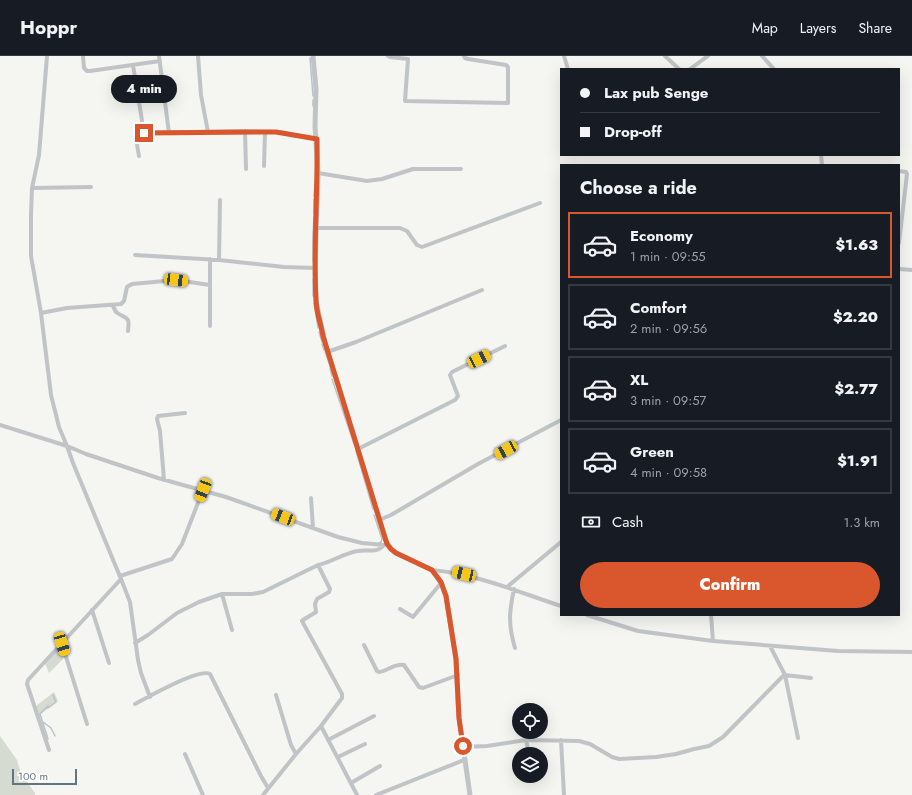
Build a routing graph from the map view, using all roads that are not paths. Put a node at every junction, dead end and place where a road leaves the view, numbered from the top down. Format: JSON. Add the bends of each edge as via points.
{"nodes":[{"id":1,"x":47,"y":56,"type":"edge"},
{"id":2,"x":83,"y":56,"type":"edge"},
{"id":3,"x":159,"y":56,"type":"edge"},
{"id":4,"x":198,"y":56,"type":"edge"},
{"id":5,"x":313,"y":56,"type":"edge"},
{"id":6,"x":388,"y":56,"type":"edge"},
{"id":7,"x":464,"y":56,"type":"edge"},
{"id":8,"x":564,"y":56,"type":"edge"},
{"id":9,"x":666,"y":56,"type":"edge"},
{"id":10,"x":708,"y":56,"type":"edge"},
{"id":11,"x":762,"y":56,"type":"edge"},
{"id":12,"x":160,"y":61,"type":"junction"},
{"id":13,"x":133,"y":65,"type":"junction"},
{"id":14,"x":568,"y":68,"type":"edge"},
{"id":15,"x":677,"y":68,"type":"edge"},
{"id":16,"x":691,"y":68,"type":"edge"},
{"id":17,"x":773,"y":68,"type":"edge"},
{"id":18,"x":245,"y":131,"type":"junction"},
{"id":19,"x":208,"y":132,"type":"junction"},
{"id":20,"x":265,"y":132,"type":"junction"},
{"id":21,"x":144,"y":133,"type":"junction"},
{"id":22,"x":169,"y":133,"type":"junction"},
{"id":23,"x":317,"y":139,"type":"junction"},
{"id":24,"x":139,"y":156,"type":"dead end"},
{"id":25,"x":264,"y":166,"type":"dead end"},
{"id":26,"x":246,"y":169,"type":"dead end"},
{"id":27,"x":461,"y":169,"type":"dead end"},
{"id":28,"x":900,"y":171,"type":"edge"},
{"id":29,"x":318,"y":173,"type":"junction"},
{"id":30,"x":91,"y":187,"type":"dead end"},
{"id":31,"x":32,"y":188,"type":"junction"},
{"id":32,"x":220,"y":200,"type":"dead end"},
{"id":33,"x":540,"y":203,"type":"dead end"},
{"id":34,"x":316,"y":228,"type":"junction"},
{"id":35,"x":900,"y":235,"type":"edge"},
{"id":36,"x":135,"y":255,"type":"dead end"},
{"id":37,"x":210,"y":260,"type":"junction"},
{"id":38,"x":219,"y":260,"type":"junction"},
{"id":39,"x":315,"y":268,"type":"junction"},
{"id":40,"x":900,"y":269,"type":"edge"},
{"id":41,"x":912,"y":270,"type":"edge"},
{"id":42,"x":210,"y":285,"type":"junction"},
{"id":43,"x":482,"y":290,"type":"dead end"},
{"id":44,"x":113,"y":306,"type":"junction"},
{"id":45,"x":41,"y":313,"type":"junction"},
{"id":46,"x":210,"y":326,"type":"dead end"},
{"id":47,"x":128,"y":331,"type":"dead end"},
{"id":48,"x":505,"y":346,"type":"dead end"},
{"id":49,"x":327,"y":352,"type":"junction"},
{"id":50,"x":184,"y":413,"type":"dead end"},
{"id":51,"x":560,"y":421,"type":"edge"},
{"id":52,"x":0,"y":425,"type":"edge"},
{"id":53,"x":67,"y":446,"type":"junction"},
{"id":54,"x":358,"y":448,"type":"junction"},
{"id":55,"x":164,"y":480,"type":"junction"},
{"id":56,"x":203,"y":490,"type":"junction"},
{"id":57,"x":311,"y":498,"type":"dead end"},
{"id":58,"x":379,"y":520,"type":"junction"},
{"id":59,"x":313,"y":528,"type":"junction"},
{"id":60,"x":560,"y":543,"type":"edge"},
{"id":61,"x":385,"y":545,"type":"junction"},
{"id":62,"x":318,"y":565,"type":"junction"},
{"id":63,"x":432,"y":570,"type":"junction"},
{"id":64,"x":121,"y":577,"type":"junction"},
{"id":65,"x":441,"y":582,"type":"junction"},
{"id":66,"x":507,"y":587,"type":"junction"},
{"id":67,"x":514,"y":589,"type":"junction"},
{"id":68,"x":222,"y":594,"type":"junction"},
{"id":69,"x":560,"y":606,"type":"edge"},
{"id":70,"x":400,"y":609,"type":"dead end"},
{"id":71,"x":92,"y":610,"type":"junction"},
{"id":72,"x":590,"y":616,"type":"edge"},
{"id":73,"x":711,"y":616,"type":"edge"},
{"id":74,"x":232,"y":630,"type":"dead end"},
{"id":75,"x":713,"y":641,"type":"junction"},
{"id":76,"x":135,"y":643,"type":"junction"},
{"id":77,"x":62,"y":644,"type":"junction"},
{"id":78,"x":364,"y":645,"type":"dead end"},
{"id":79,"x":770,"y":646,"type":"junction"},
{"id":80,"x":515,"y":648,"type":"dead end"},
{"id":81,"x":912,"y":652,"type":"edge"},
{"id":82,"x":109,"y":663,"type":"dead end"},
{"id":83,"x":458,"y":674,"type":"junction"},
{"id":84,"x":785,"y":675,"type":"junction"},
{"id":85,"x":811,"y":678,"type":"dead end"},
{"id":86,"x":276,"y":694,"type":"dead end"},
{"id":87,"x":150,"y":697,"type":"junction"},
{"id":88,"x":136,"y":704,"type":"dead end"},
{"id":89,"x":374,"y":716,"type":"dead end"},
{"id":90,"x":87,"y":724,"type":"dead end"},
{"id":91,"x":321,"y":726,"type":"junction"},
{"id":92,"x":798,"y":738,"type":"dead end"},
{"id":93,"x":328,"y":740,"type":"junction"},
{"id":94,"x":526,"y":740,"type":"junction"},
{"id":95,"x":561,"y":740,"type":"junction"},
{"id":96,"x":365,"y":744,"type":"dead end"},
{"id":97,"x":463,"y":746,"type":"junction"},
{"id":98,"x":528,"y":747,"type":"edge"},
{"id":99,"x":49,"y":750,"type":"dead end"},
{"id":100,"x":185,"y":754,"type":"dead end"},
{"id":101,"x":296,"y":754,"type":"junction"},
{"id":102,"x":338,"y":757,"type":"junction"},
{"id":103,"x":464,"y":760,"type":"junction"},
{"id":104,"x":380,"y":766,"type":"dead end"},
{"id":105,"x":351,"y":783,"type":"junction"},
{"id":106,"x":268,"y":788,"type":"junction"},
{"id":107,"x":203,"y":795,"type":"edge"},
{"id":108,"x":263,"y":795,"type":"edge"},
{"id":109,"x":357,"y":795,"type":"edge"},
{"id":110,"x":376,"y":795,"type":"edge"},
{"id":111,"x":470,"y":795,"type":"edge"},
{"id":112,"x":564,"y":795,"type":"edge"}],
"edges":[{"from":1,"to":31,"type":"street","via":[[40,148]]},
{"from":2,"to":13,"type":"street","via":[[86,71]]},
{"from":3,"to":12,"type":"street"},
{"from":4,"to":19,"type":"street","via":[[201,95]]},
{"from":5,"to":23,"type":"street"},
{"from":6,"to":7,"type":"street","via":[[408,60],[405,101],[508,103],[508,67]]},
{"from":8,"to":14,"type":"street"},
{"from":9,"to":15,"type":"street"},
{"from":10,"to":16,"type":"street"},
{"from":11,"to":17,"type":"street"},
{"from":12,"to":13,"type":"street"},
{"from":12,"to":22,"type":"street"},
{"from":13,"to":21,"type":"street"},
{"from":18,"to":19,"type":"street"},
{"from":18,"to":20,"type":"street"},
{"from":18,"to":26,"type":"street"},
{"from":19,"to":22,"type":"street"},
{"from":20,"to":23,"type":"street"},
{"from":20,"to":25,"type":"street"},
{"from":21,"to":22,"type":"street"},
{"from":21,"to":24,"type":"street","via":[[140,134],[137,141]]},
{"from":23,"to":29,"type":"street"},
{"from":27,"to":29,"type":"street","via":[[413,169],[367,181]]},
{"from":28,"to":35,"type":"street","via":[[908,174]]},
{"from":29,"to":34,"type":"street"},
{"from":30,"to":31,"type":"street"},
{"from":31,"to":45,"type":"street","via":[[31,256]]},
{"from":32,"to":38,"type":"street"},
{"from":33,"to":34,"type":"street","via":[[422,247],[417,245],[407,231],[400,228]]},
{"from":34,"to":39,"type":"street"},
{"from":36,"to":37,"type":"street"},
{"from":37,"to":38,"type":"street"},
{"from":37,"to":42,"type":"street"},
{"from":38,"to":39,"type":"street"},
{"from":39,"to":49,"type":"street","via":[[316,301]]},
{"from":40,"to":41,"type":"street"},
{"from":42,"to":44,"type":"street","via":[[176,280],[132,284],[127,287],[123,303]]},
{"from":42,"to":46,"type":"street"},
{"from":43,"to":49,"type":"street"},
{"from":44,"to":45,"type":"street","via":[[68,308]]},
{"from":44,"to":47,"type":"street","via":[[116,312],[129,320]]},
{"from":45,"to":53,"type":"street","via":[[51,395]]},
{"from":48,"to":54,"type":"street","via":[[452,372],[450,375],[458,396],[455,400]]},
{"from":49,"to":54,"type":"street"},
{"from":50,"to":55,"type":"street","via":[[163,414],[157,419]]},
{"from":51,"to":58,"type":"street"},
{"from":52,"to":53,"type":"street"},
{"from":53,"to":55,"type":"street"},
{"from":53,"to":64,"type":"street","via":[[85,495]]},
{"from":54,"to":58,"type":"street"},
{"from":55,"to":56,"type":"street"},
{"from":56,"to":59,"type":"street"},
{"from":56,"to":64,"type":"street","via":[[182,544],[172,559]]},
{"from":57,"to":59,"type":"street"},
{"from":58,"to":61,"type":"street"},
{"from":59,"to":61,"type":"street","via":[[362,543]]},
{"from":60,"to":66,"type":"street"},
{"from":61,"to":62,"type":"street","via":[[379,550],[351,552]]},
{"from":61,"to":63,"type":"street"},
{"from":62,"to":68,"type":"street","via":[[263,592]]},
{"from":62,"to":91,"type":"street","via":[[330,589],[317,599],[316,612],[302,621],[342,694],[340,701]]},
{"from":63,"to":65,"type":"street"},
{"from":63,"to":66,"type":"street","via":[[451,571]]},
{"from":64,"to":71,"type":"street"},
{"from":64,"to":76,"type":"street","via":[[130,602]]},
{"from":65,"to":70,"type":"street","via":[[413,616]]},
{"from":65,"to":83,"type":"street","via":[[448,603]]},
{"from":66,"to":67,"type":"street"},
{"from":67,"to":69,"type":"street"},
{"from":67,"to":80,"type":"street","via":[[509,626]]},
{"from":68,"to":74,"type":"street"},
{"from":68,"to":76,"type":"street","via":[[177,613]]},
{"from":71,"to":77,"type":"street"},
{"from":71,"to":82,"type":"street"},
{"from":72,"to":75,"type":"street","via":[[638,631]]},
{"from":73,"to":75,"type":"street"},
{"from":75,"to":79,"type":"street"},
{"from":76,"to":87,"type":"street","via":[[141,673]]},
{"from":77,"to":90,"type":"street"},
{"from":77,"to":99,"type":"street","via":[[27,684]]},
{"from":78,"to":83,"type":"street","via":[[377,671],[383,672],[397,665],[404,665],[419,687],[423,688]]},
{"from":79,"to":81,"type":"street","via":[[838,651]]},
{"from":79,"to":84,"type":"street"},
{"from":83,"to":97,"type":"street","via":[[459,718]]},
{"from":84,"to":85,"type":"street"},
{"from":84,"to":92,"type":"street"},
{"from":84,"to":95,"type":"street","via":[[723,737],[709,746],[666,756],[619,759],[590,744]]},
{"from":86,"to":101,"type":"street"},
{"from":87,"to":88,"type":"street"},
{"from":87,"to":106,"type":"street","via":[[202,672],[210,674]]},
{"from":89,"to":93,"type":"street"},
{"from":91,"to":93,"type":"street"},
{"from":91,"to":101,"type":"street"},
{"from":93,"to":102,"type":"street"},
{"from":94,"to":95,"type":"street"},
{"from":94,"to":97,"type":"street","via":[[487,746]]},
{"from":94,"to":98,"type":"street"},
{"from":95,"to":112,"type":"street"},
{"from":96,"to":102,"type":"street"},
{"from":97,"to":103,"type":"street"},
{"from":100,"to":107,"type":"street"},
{"from":101,"to":106,"type":"street"},
{"from":102,"to":105,"type":"street"},
{"from":103,"to":110,"type":"street"},
{"from":103,"to":111,"type":"street"},
{"from":104,"to":105,"type":"street"},
{"from":105,"to":109,"type":"street"},
{"from":106,"to":108,"type":"street"}]}
